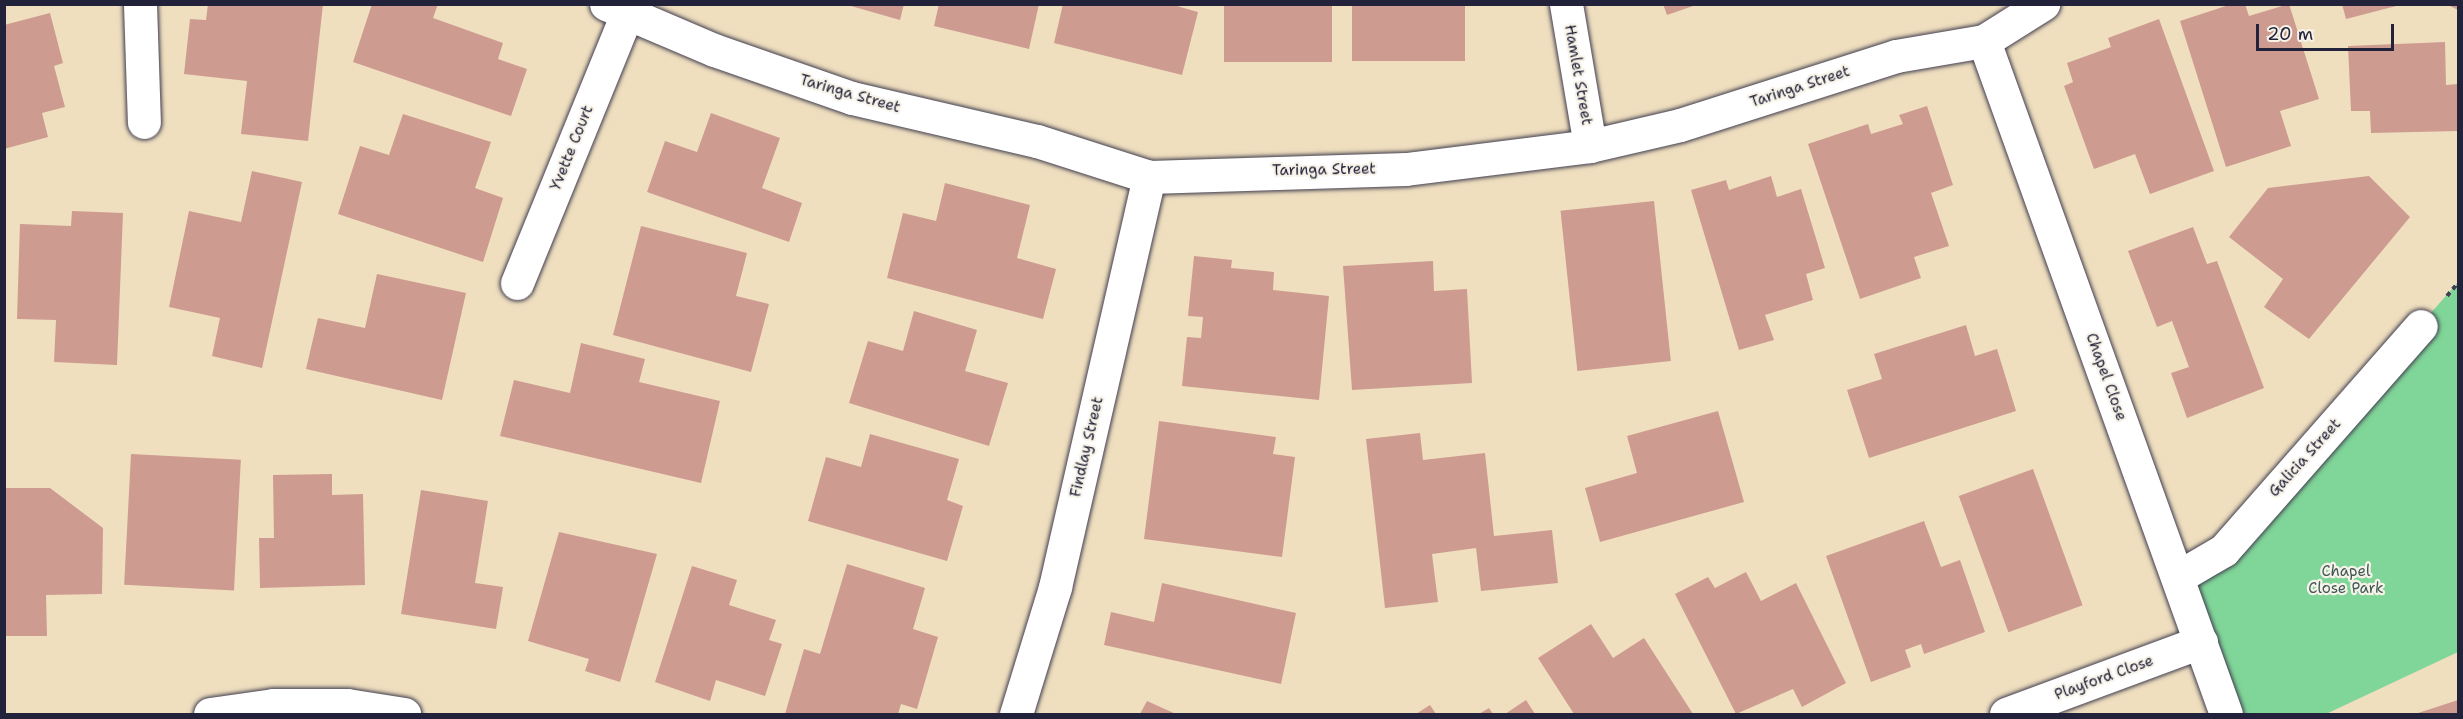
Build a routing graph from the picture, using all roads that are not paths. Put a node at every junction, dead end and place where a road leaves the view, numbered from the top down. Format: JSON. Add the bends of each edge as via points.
{"nodes":[{"id":1,"x":140,"y":4,"type":"edge"},
{"id":2,"x":1566,"y":4,"type":"edge"},
{"id":3,"x":2043,"y":4,"type":"edge"},
{"id":4,"x":617,"y":9,"type":"edge"},
{"id":5,"x":1984,"y":41,"type":"junction"},
{"id":6,"x":144,"y":122,"type":"dead end"},
{"id":7,"x":1590,"y":146,"type":"junction"},
{"id":8,"x":1149,"y":177,"type":"junction"},
{"id":9,"x":517,"y":283,"type":"dead end"},
{"id":10,"x":2421,"y":326,"type":"dead end"},
{"id":11,"x":2178,"y":577,"type":"junction"},
{"id":12,"x":2201,"y":642,"type":"junction"},
{"id":13,"x":345,"y":710,"type":"edge"},
{"id":14,"x":210,"y":714,"type":"edge"},
{"id":15,"x":404,"y":714,"type":"edge"},
{"id":16,"x":1016,"y":714,"type":"edge"},
{"id":17,"x":2006,"y":714,"type":"edge"},
{"id":18,"x":2226,"y":714,"type":"edge"}],
"edges":[{"from":1,"to":6,"type":"street"},
{"from":2,"to":7,"type":"street","name":"Hamlet Street"},
{"from":3,"to":5,"type":"street","name":"Taringa Street"},
{"from":4,"to":8,"type":"street","name":"Taringa Street","via":[[852,98],[1037,141]]},
{"from":4,"to":9,"type":"street","name":"Yvette Court"},
{"from":5,"to":7,"type":"street","name":"Taringa Street","via":[[1896,56],[1680,125]]},
{"from":5,"to":11,"type":"street","name":"Chapel Close"},
{"from":7,"to":8,"type":"street","name":"Taringa Street","via":[[1406,169]]},
{"from":8,"to":16,"type":"street","name":"Findlay Street","via":[[1055,587]]},
{"from":10,"to":11,"type":"street","name":"Galicia Street","via":[[2224,550]]},
{"from":11,"to":12,"type":"street","name":"Chapel Close"},
{"from":12,"to":17,"type":"street","name":"Playford Close"},
{"from":12,"to":18,"type":"street","name":"Chapel Close"},
{"from":13,"to":14,"type":"street","via":[[273,705]]},
{"from":13,"to":15,"type":"street"}]}
